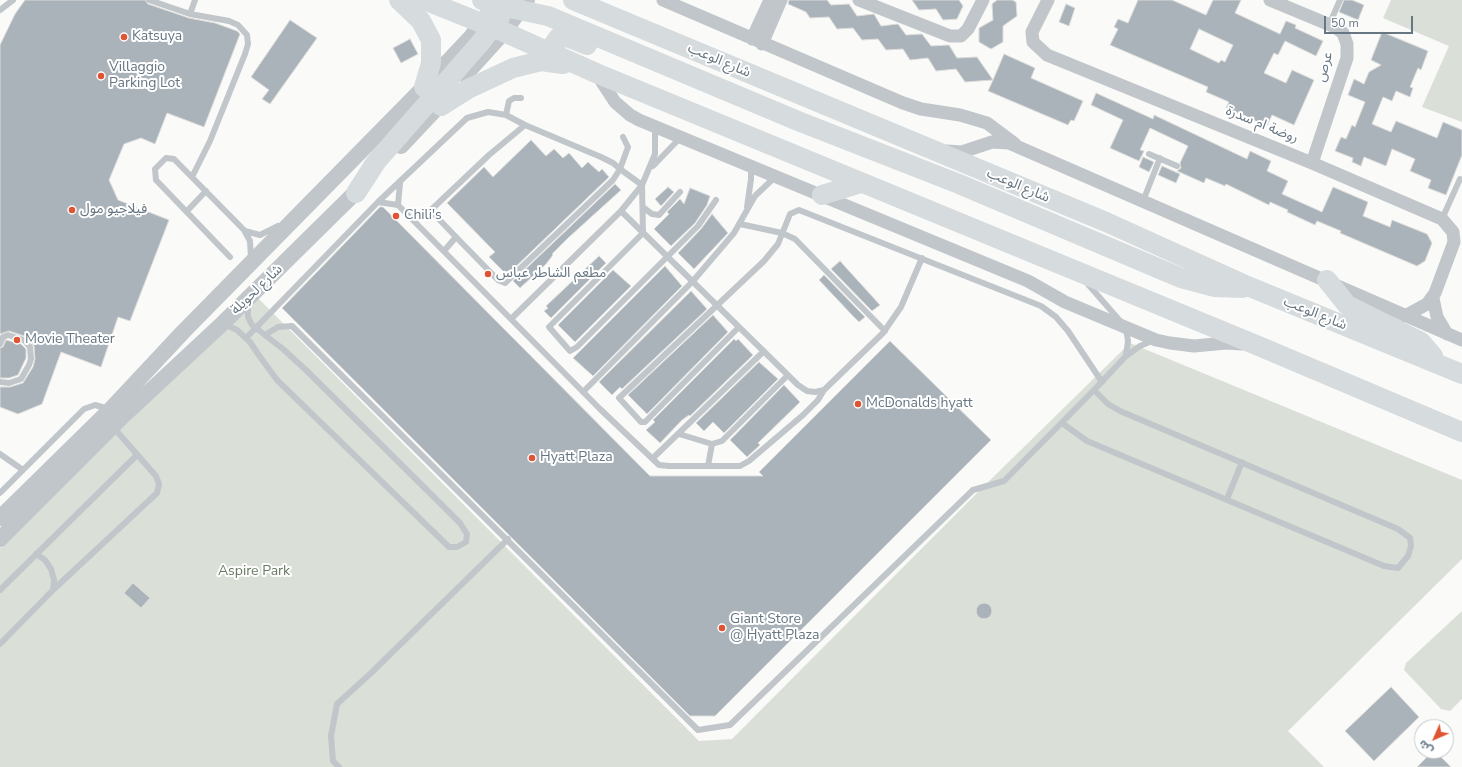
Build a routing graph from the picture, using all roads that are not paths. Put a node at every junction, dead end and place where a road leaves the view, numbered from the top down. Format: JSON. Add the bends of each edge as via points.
{"nodes":[{"id":1,"x":13,"y":0,"type":"edge"},
{"id":2,"x":149,"y":0,"type":"edge"},
{"id":3,"x":195,"y":0,"type":"edge"},
{"id":4,"x":399,"y":0,"type":"edge"},
{"id":5,"x":424,"y":0,"type":"edge"},
{"id":6,"x":573,"y":0,"type":"edge"},
{"id":7,"x":612,"y":0,"type":"edge"},
{"id":8,"x":663,"y":0,"type":"edge"},
{"id":9,"x":770,"y":0,"type":"edge"},
{"id":10,"x":781,"y":0,"type":"edge"},
{"id":11,"x":859,"y":0,"type":"edge"},
{"id":12,"x":983,"y":0,"type":"edge"},
{"id":13,"x":1048,"y":0,"type":"edge"},
{"id":14,"x":1270,"y":0,"type":"edge"},
{"id":15,"x":1340,"y":0,"type":"edge"},
{"id":16,"x":508,"y":3,"type":"edge"},
{"id":17,"x":0,"y":10,"type":"edge"},
{"id":18,"x":190,"y":14,"type":"junction"},
{"id":19,"x":1329,"y":25,"type":"junction"},
{"id":20,"x":493,"y":27,"type":"junction"},
{"id":21,"x":638,"y":27,"type":"junction"},
{"id":22,"x":757,"y":42,"type":"junction"},
{"id":23,"x":556,"y":54,"type":"junction"},
{"id":24,"x":596,"y":73,"type":"junction"},
{"id":25,"x":424,"y":87,"type":"junction"},
{"id":26,"x":521,"y":98,"type":"dead end"},
{"id":27,"x":441,"y":106,"type":"junction"},
{"id":28,"x":506,"y":115,"type":"junction"},
{"id":29,"x":970,"y":117,"type":"junction"},
{"id":30,"x":525,"y":125,"type":"junction"},
{"id":31,"x":655,"y":126,"type":"junction"},
{"id":32,"x":623,"y":137,"type":"dead end"},
{"id":33,"x":681,"y":137,"type":"junction"},
{"id":34,"x":983,"y":145,"type":"junction"},
{"id":35,"x":1018,"y":147,"type":"junction"},
{"id":36,"x":930,"y":149,"type":"junction"},
{"id":37,"x":1149,"y":154,"type":"dead end"},
{"id":38,"x":1160,"y":158,"type":"junction"},
{"id":39,"x":1312,"y":163,"type":"junction"},
{"id":40,"x":750,"y":165,"type":"junction"},
{"id":41,"x":1177,"y":166,"type":"dead end"},
{"id":42,"x":620,"y":169,"type":"junction"},
{"id":43,"x":650,"y":170,"type":"junction"},
{"id":44,"x":776,"y":176,"type":"junction"},
{"id":45,"x":192,"y":177,"type":"junction"},
{"id":46,"x":1460,"y":179,"type":"dead end"},
{"id":47,"x":400,"y":182,"type":"junction"},
{"id":48,"x":861,"y":183,"type":"junction"},
{"id":49,"x":960,"y":184,"type":"junction"},
{"id":50,"x":642,"y":185,"type":"junction"},
{"id":51,"x":206,"y":191,"type":"junction"},
{"id":52,"x":680,"y":192,"type":"dead end"},
{"id":53,"x":356,"y":193,"type":"junction"},
{"id":54,"x":822,"y":195,"type":"junction"},
{"id":55,"x":716,"y":200,"type":"dead end"},
{"id":56,"x":1143,"y":200,"type":"junction"},
{"id":57,"x":378,"y":202,"type":"junction"},
{"id":58,"x":398,"y":205,"type":"junction"},
{"id":59,"x":644,"y":208,"type":"junction"},
{"id":60,"x":187,"y":211,"type":"junction"},
{"id":61,"x":746,"y":211,"type":"junction"},
{"id":62,"x":621,"y":212,"type":"junction"},
{"id":63,"x":1442,"y":219,"type":"junction"},
{"id":64,"x":294,"y":220,"type":"junction"},
{"id":65,"x":740,"y":224,"type":"junction"},
{"id":66,"x":244,"y":230,"type":"junction"},
{"id":67,"x":643,"y":233,"type":"junction"},
{"id":68,"x":782,"y":233,"type":"junction"},
{"id":69,"x":456,"y":237,"type":"junction"},
{"id":70,"x":444,"y":251,"type":"junction"},
{"id":71,"x":230,"y":257,"type":"dead end"},
{"id":72,"x":668,"y":257,"type":"junction"},
{"id":73,"x":922,"y":258,"type":"junction"},
{"id":74,"x":248,"y":266,"type":"junction"},
{"id":75,"x":1072,"y":268,"type":"junction"},
{"id":76,"x":1327,"y":280,"type":"junction"},
{"id":77,"x":693,"y":281,"type":"junction"},
{"id":78,"x":1250,"y":287,"type":"junction"},
{"id":79,"x":248,"y":298,"type":"junction"},
{"id":80,"x":1433,"y":298,"type":"junction"},
{"id":81,"x":717,"y":305,"type":"junction"},
{"id":82,"x":1405,"y":316,"type":"junction"},
{"id":83,"x":511,"y":319,"type":"junction"},
{"id":84,"x":223,"y":323,"type":"junction"},
{"id":85,"x":739,"y":327,"type":"junction"},
{"id":86,"x":1125,"y":327,"type":"junction"},
{"id":87,"x":256,"y":328,"type":"junction"},
{"id":88,"x":885,"y":331,"type":"junction"},
{"id":89,"x":183,"y":332,"type":"junction"},
{"id":90,"x":1447,"y":334,"type":"junction"},
{"id":91,"x":265,"y":335,"type":"junction"},
{"id":92,"x":246,"y":338,"type":"junction"},
{"id":93,"x":1156,"y":340,"type":"junction"},
{"id":94,"x":1462,"y":340,"type":"edge"},
{"id":95,"x":0,"y":344,"type":"edge"},
{"id":96,"x":197,"y":347,"type":"junction"},
{"id":97,"x":1261,"y":347,"type":"junction"},
{"id":98,"x":764,"y":351,"type":"junction"},
{"id":99,"x":1126,"y":356,"type":"junction"},
{"id":100,"x":1442,"y":365,"type":"junction"},
{"id":101,"x":1462,"y":374,"type":"edge"},
{"id":102,"x":788,"y":375,"type":"junction"},
{"id":103,"x":0,"y":382,"type":"edge"},
{"id":104,"x":1102,"y":382,"type":"junction"},
{"id":105,"x":824,"y":390,"type":"junction"},
{"id":106,"x":1094,"y":390,"type":"junction"},
{"id":107,"x":583,"y":392,"type":"junction"},
{"id":108,"x":111,"y":409,"type":"junction"},
{"id":109,"x":1062,"y":423,"type":"junction"},
{"id":110,"x":112,"y":426,"type":"junction"},
{"id":111,"x":1462,"y":432,"type":"edge"},
{"id":112,"x":679,"y":434,"type":"junction"},
{"id":113,"x":712,"y":444,"type":"junction"},
{"id":114,"x":0,"y":454,"type":"edge"},
{"id":115,"x":137,"y":455,"type":"junction"},
{"id":116,"x":653,"y":458,"type":"junction"},
{"id":117,"x":1242,"y":462,"type":"junction"},
{"id":118,"x":708,"y":466,"type":"junction"},
{"id":119,"x":23,"y":470,"type":"junction"},
{"id":120,"x":0,"y":493,"type":"edge"},
{"id":121,"x":1227,"y":499,"type":"junction"},
{"id":122,"x":0,"y":518,"type":"edge"},
{"id":123,"x":0,"y":539,"type":"edge"},
{"id":124,"x":508,"y":539,"type":"junction"},
{"id":125,"x":36,"y":554,"type":"junction"},
{"id":126,"x":0,"y":590,"type":"edge"},
{"id":127,"x":53,"y":590,"type":"junction"},
{"id":128,"x":0,"y":644,"type":"edge"},
{"id":129,"x":339,"y":767,"type":"edge"}],
"edges":[{"from":1,"to":17,"type":"lane"},
{"from":2,"to":18,"type":"lane"},
{"from":3,"to":18,"type":"lane"},
{"from":4,"to":25,"type":"main road","via":[[422,21],[431,40],[431,63]]},
{"from":5,"to":20,"type":"main road"},
{"from":6,"to":21,"type":"main road","name":"شارع الوعب"},
{"from":7,"to":21,"type":"main road"},
{"from":8,"to":22,"type":"street"},
{"from":9,"to":22,"type":"street"},
{"from":10,"to":22,"type":"street"},
{"from":11,"to":12,"type":"street","via":[[950,36],[961,36],[968,29]]},
{"from":13,"to":39,"type":"street","name":"روضة ام سدرة","via":[[1032,32],[1033,42],[1046,55]]},
{"from":14,"to":19,"type":"street","name":"عرص"},
{"from":15,"to":19,"type":"lane"},
{"from":16,"to":20,"type":"main road","via":[[504,21]]},
{"from":16,"to":49,"type":"main road","via":[[558,20]]},
{"from":18,"to":45,"type":"lane","via":[[238,25],[247,35],[248,44],[210,141]]},
{"from":19,"to":39,"type":"street","name":"عرص","via":[[1343,33],[1347,44],[1347,58]]},
{"from":20,"to":23,"type":"main road"},
{"from":20,"to":25,"type":"street","name":"شارع لحويلة","via":[[471,37]]},
{"from":20,"to":27,"type":"street","name":"شارع لحويلة","via":[[462,79]]},
{"from":20,"to":53,"type":"main road","via":[[376,162]]},
{"from":21,"to":36,"type":"main road","name":"شارع الوعب"},
{"from":22,"to":29,"type":"street","via":[[903,104]]},
{"from":23,"to":24,"type":"main road"},
{"from":23,"to":49,"type":"main road","via":[[553,50],[554,41],[567,37],[914,179]]},
{"from":24,"to":27,"type":"main road","via":[[550,61],[531,62],[482,82]]},
{"from":24,"to":31,"type":"street","via":[[622,109]]},
{"from":24,"to":48,"type":"main road"},
{"from":25,"to":64,"type":"street","name":"شارع لحويلة"},
{"from":26,"to":28,"type":"lane","via":[[509,101]]},
{"from":27,"to":53,"type":"street","name":"شارع لحويلة"},
{"from":28,"to":30,"type":"lane"},
{"from":28,"to":47,"type":"lane","via":[[483,112],[467,118]]},
{"from":29,"to":34,"type":"street","via":[[983,131]]},
{"from":29,"to":35,"type":"street","via":[[995,128]]},
{"from":30,"to":42,"type":"lane","via":[[601,156]]},
{"from":30,"to":69,"type":"lane","via":[[432,209]]},
{"from":31,"to":33,"type":"street"},
{"from":31,"to":43,"type":"lane","via":[[656,145]]},
{"from":32,"to":42,"type":"lane","via":[[628,147]]},
{"from":33,"to":40,"type":"street"},
{"from":33,"to":43,"type":"lane"},
{"from":34,"to":35,"type":"street","via":[[1000,142]]},
{"from":34,"to":36,"type":"street","via":[[962,152]]},
{"from":35,"to":56,"type":"street"},
{"from":36,"to":78,"type":"main road","name":"شارع الوعب","via":[[1106,222]]},
{"from":37,"to":38,"type":"lane"},
{"from":38,"to":41,"type":"lane"},
{"from":38,"to":56,"type":"lane"},
{"from":39,"to":63,"type":"street","name":"روضة ام سدرة"},
{"from":40,"to":44,"type":"street"},
{"from":40,"to":61,"type":"lane","via":[[751,179]]},
{"from":42,"to":50,"type":"lane"},
{"from":42,"to":69,"type":"lane","via":[[613,180],[505,283],[498,280]]},
{"from":43,"to":50,"type":"lane"},
{"from":44,"to":54,"type":"street"},
{"from":44,"to":61,"type":"lane","via":[[759,191]]},
{"from":45,"to":51,"type":"lane"},
{"from":45,"to":60,"type":"lane","via":[[170,157],[162,160],[154,169],[156,180]]},
{"from":46,"to":63,"type":"lane"},
{"from":47,"to":57,"type":"lane"},
{"from":47,"to":58,"type":"lane"},
{"from":48,"to":54,"type":"main road"},
{"from":48,"to":75,"type":"main road"},
{"from":49,"to":78,"type":"main road","via":[[1197,284]]},
{"from":50,"to":59,"type":"lane"},
{"from":50,"to":62,"type":"lane"},
{"from":51,"to":60,"type":"lane"},
{"from":51,"to":66,"type":"lane"},
{"from":52,"to":59,"type":"lane","via":[[659,215],[652,214]]},
{"from":53,"to":79,"type":"street","name":"شارع لحويلة"},
{"from":54,"to":86,"type":"street","via":[[1028,281],[1065,302]]},
{"from":55,"to":72,"type":"lane","via":[[698,226]]},
{"from":56,"to":76,"type":"street"},
{"from":57,"to":58,"type":"lane"},
{"from":57,"to":87,"type":"lane"},
{"from":58,"to":70,"type":"lane"},
{"from":59,"to":67,"type":"lane"},
{"from":60,"to":71,"type":"lane"},
{"from":61,"to":65,"type":"lane"},
{"from":62,"to":67,"type":"lane"},
{"from":62,"to":83,"type":"lane"},
{"from":63,"to":80,"type":"street","via":[[1453,232],[1455,247]]},
{"from":64,"to":66,"type":"lane","via":[[260,235]]},
{"from":64,"to":74,"type":"street","name":"شارع لحويلة"},
{"from":65,"to":68,"type":"lane"},
{"from":65,"to":77,"type":"lane"},
{"from":66,"to":74,"type":"lane","via":[[251,247]]},
{"from":67,"to":72,"type":"lane"},
{"from":67,"to":72,"type":"lane","via":[[549,327],[570,350],[577,347]]},
{"from":68,"to":73,"type":"lane","via":[[790,214],[799,210]]},
{"from":68,"to":81,"type":"lane","via":[[771,254]]},
{"from":68,"to":88,"type":"lane","via":[[801,244]]},
{"from":69,"to":70,"type":"lane"},
{"from":70,"to":83,"type":"lane"},
{"from":72,"to":77,"type":"lane"},
{"from":73,"to":88,"type":"lane","via":[[901,308]]},
{"from":73,"to":104,"type":"lane","via":[[1045,308],[1068,331]]},
{"from":74,"to":89,"type":"street","name":"شارع لحويلة"},
{"from":75,"to":86,"type":"lane"},
{"from":75,"to":97,"type":"main road"},
{"from":76,"to":82,"type":"street"},
{"from":76,"to":100,"type":"main road","via":[[1347,305],[1421,342]]},
{"from":77,"to":81,"type":"lane"},
{"from":77,"to":107,"type":"lane"},
{"from":78,"to":100,"type":"main road","name":"شارع الوعب"},
{"from":79,"to":84,"type":"street","name":"شارع لحويلة"},
{"from":79,"to":87,"type":"lane","via":[[248,317]]},
{"from":80,"to":82,"type":"street","via":[[1420,309]]},
{"from":80,"to":90,"type":"street","via":[[1436,317]]},
{"from":81,"to":85,"type":"lane"},
{"from":81,"to":85,"type":"lane","via":[[619,398],[641,422],[649,419]]},
{"from":82,"to":90,"type":"street"},
{"from":83,"to":107,"type":"lane"},
{"from":84,"to":92,"type":"lane"},
{"from":84,"to":96,"type":"street","name":"شارع لحويلة"},
{"from":85,"to":98,"type":"lane"},
{"from":86,"to":93,"type":"street"},
{"from":86,"to":99,"type":"lane","via":[[1128,341]]},
{"from":87,"to":91,"type":"lane"},
{"from":87,"to":92,"type":"lane"},
{"from":88,"to":105,"type":"lane"},
{"from":89,"to":96,"type":"street"},
{"from":89,"to":108,"type":"street","name":"شارع لحويلة"},
{"from":90,"to":94,"type":"street"},
{"from":91,"to":92,"type":"lane","via":[[306,371],[460,523],[467,534],[466,542],[457,547],[449,547],[278,380]]},
{"from":91,"to":124,"type":"lane","via":[[278,327],[292,326]]},
{"from":93,"to":97,"type":"street","via":[[1184,346],[1232,343]]},
{"from":93,"to":99,"type":"lane","via":[[1140,346]]},
{"from":95,"to":103,"type":"lane","via":[[3,337],[8,335],[24,340],[30,347],[31,359],[21,379],[16,382]]},
{"from":96,"to":110,"type":"street","name":"شارع لحويلة"},
{"from":97,"to":111,"type":"main road"},
{"from":98,"to":102,"type":"lane"},
{"from":98,"to":112,"type":"lane"},
{"from":99,"to":104,"type":"lane"},
{"from":100,"to":101,"type":"main road","name":"شارع الوعب"},
{"from":102,"to":105,"type":"lane","via":[[807,391]]},
{"from":102,"to":113,"type":"lane","via":[[722,441]]},
{"from":104,"to":106,"type":"lane"},
{"from":105,"to":118,"type":"lane","via":[[818,400],[749,461],[740,466]]},
{"from":106,"to":109,"type":"lane"},
{"from":106,"to":117,"type":"lane","via":[[1114,408]]},
{"from":107,"to":116,"type":"lane"},
{"from":108,"to":119,"type":"lane","via":[[95,405],[84,409]]},
{"from":108,"to":122,"type":"street","name":"شارع لحويلة"},
{"from":109,"to":121,"type":"lane","via":[[1088,441]]},
{"from":109,"to":124,"type":"lane","via":[[1004,481],[973,490],[730,725],[698,730]]},
{"from":110,"to":115,"type":"lane"},
{"from":110,"to":123,"type":"street","name":"شارع لحويلة"},
{"from":112,"to":113,"type":"lane"},
{"from":112,"to":116,"type":"lane"},
{"from":113,"to":118,"type":"lane"},
{"from":114,"to":119,"type":"lane"},
{"from":115,"to":125,"type":"lane"},
{"from":115,"to":127,"type":"lane","via":[[158,480],[157,492]]},
{"from":116,"to":118,"type":"lane","via":[[659,465]]},
{"from":117,"to":121,"type":"lane"},
{"from":117,"to":121,"type":"lane","via":[[1398,529],[1410,538],[1408,556],[1398,568],[1384,566]]},
{"from":119,"to":120,"type":"lane"},
{"from":124,"to":129,"type":"lane","via":[[337,704],[331,736],[333,761]]},
{"from":125,"to":126,"type":"lane"},
{"from":125,"to":127,"type":"lane","via":[[45,560],[51,569]]},
{"from":127,"to":128,"type":"lane"}]}
